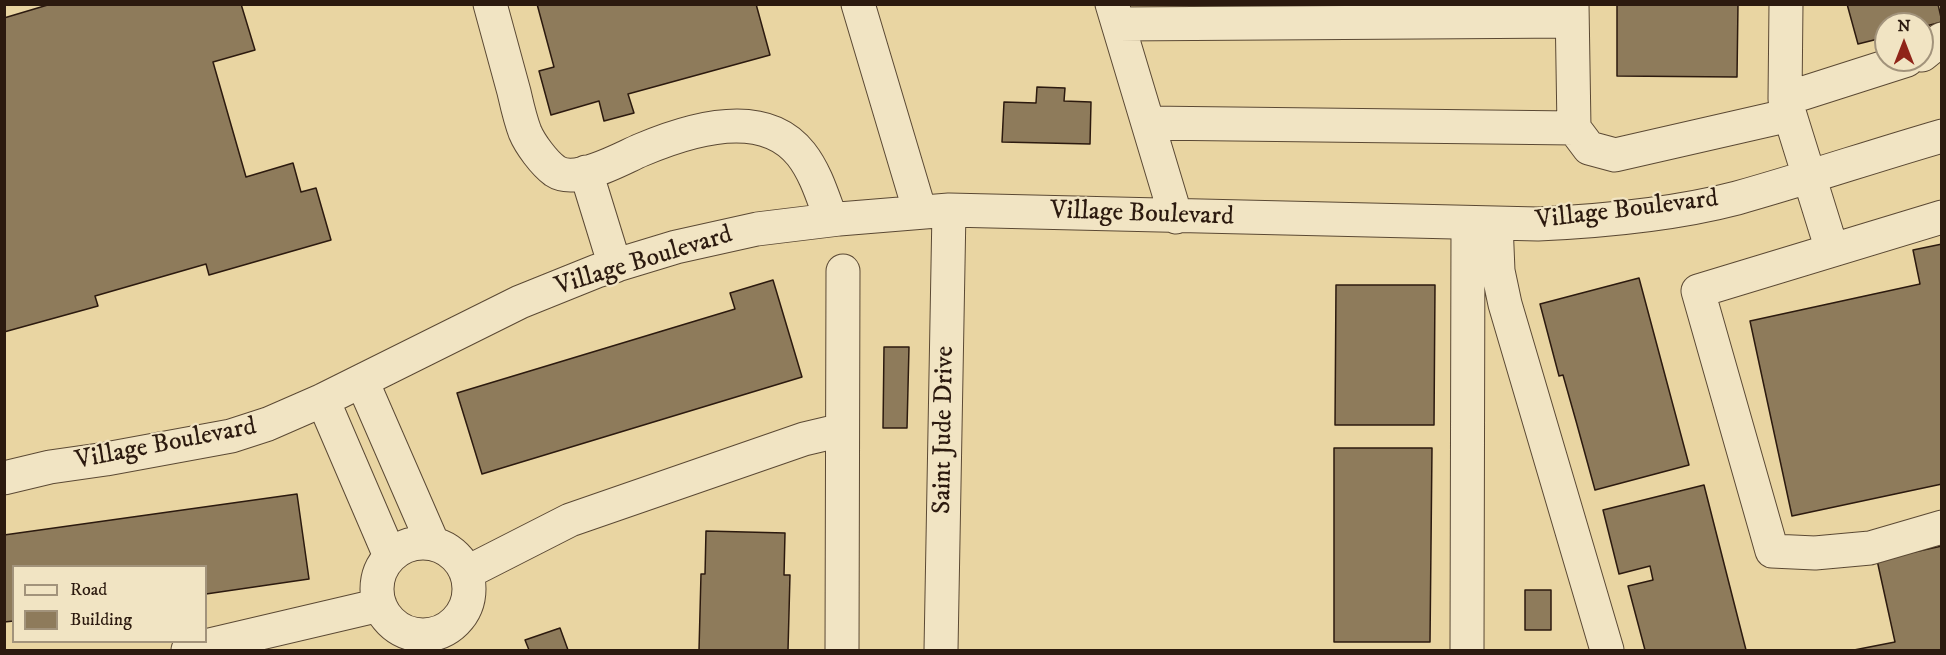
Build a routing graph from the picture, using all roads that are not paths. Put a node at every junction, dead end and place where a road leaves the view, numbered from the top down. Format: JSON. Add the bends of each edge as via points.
{"nodes":[{"id":1,"x":490,"y":4,"type":"edge"},
{"id":2,"x":858,"y":4,"type":"edge"},
{"id":3,"x":1786,"y":4,"type":"edge"},
{"id":4,"x":1572,"y":13,"type":"edge"},
{"id":5,"x":1115,"y":14,"type":"edge"},
{"id":6,"x":1877,"y":72,"type":"edge"},
{"id":7,"x":1788,"y":107,"type":"junction"},
{"id":8,"x":1148,"y":123,"type":"junction"},
{"id":9,"x":1574,"y":128,"type":"junction"},
{"id":10,"x":1941,"y":136,"type":"edge"},
{"id":11,"x":586,"y":172,"type":"junction"},
{"id":12,"x":1809,"y":176,"type":"junction"},
{"id":13,"x":934,"y":211,"type":"junction"},
{"id":14,"x":1176,"y":217,"type":"junction"},
{"id":15,"x":1941,"y":217,"type":"edge"},
{"id":16,"x":831,"y":219,"type":"junction"},
{"id":17,"x":1482,"y":223,"type":"junction"},
{"id":18,"x":1832,"y":250,"type":"junction"},
{"id":19,"x":615,"y":266,"type":"junction"},
{"id":20,"x":843,"y":271,"type":"dead end"},
{"id":21,"x":1468,"y":325,"type":"junction"},
{"id":22,"x":1511,"y":325,"type":"junction"},
{"id":23,"x":362,"y":381,"type":"junction"},
{"id":24,"x":323,"y":400,"type":"junction"},
{"id":25,"x":842,"y":430,"type":"junction"},
{"id":26,"x":4,"y":478,"type":"edge"},
{"id":27,"x":1941,"y":526,"type":"edge"},
{"id":28,"x":433,"y":544,"type":"junction"},
{"id":29,"x":390,"y":556,"type":"junction"},
{"id":30,"x":466,"y":573,"type":"junction"},
{"id":31,"x":380,"y":605,"type":"junction"},
{"id":32,"x":188,"y":651,"type":"edge"},
{"id":33,"x":842,"y":651,"type":"edge"},
{"id":34,"x":941,"y":651,"type":"edge"},
{"id":35,"x":1467,"y":651,"type":"edge"},
{"id":36,"x":1607,"y":651,"type":"edge"}],
"edges":[{"from":1,"to":11,"type":"street","via":[[525,133],[556,171],[569,175]]},
{"from":2,"to":13,"type":"street","name":"Saint Jude Drive"},
{"from":3,"to":7,"type":"street"},
{"from":4,"to":5,"type":"street"},
{"from":4,"to":9,"type":"street"},
{"from":5,"to":8,"type":"street"},
{"from":6,"to":7,"type":"street"},
{"from":7,"to":9,"type":"street","via":[[1615,155],[1588,148]]},
{"from":7,"to":12,"type":"street"},
{"from":8,"to":9,"type":"street"},
{"from":8,"to":14,"type":"street"},
{"from":10,"to":12,"type":"street","name":"Village Boulevard"},
{"from":11,"to":16,"type":"street","via":[[644,148],[709,128],[761,128],[781,136],[800,153],[812,171]]},
{"from":11,"to":19,"type":"street"},
{"from":12,"to":17,"type":"street","name":"Village Boulevard","via":[[1735,198],[1657,213],[1578,222]]},
{"from":12,"to":18,"type":"street"},
{"from":13,"to":14,"type":"street","name":"Village Boulevard"},
{"from":13,"to":16,"type":"street","name":"Village Boulevard"},
{"from":13,"to":34,"type":"street","name":"Saint Jude Drive"},
{"from":14,"to":17,"type":"street","name":"Village Boulevard"},
{"from":15,"to":18,"type":"street"},
{"from":16,"to":19,"type":"street","name":"Village Boulevard","via":[[734,234]]},
{"from":17,"to":21,"type":"street"},
{"from":17,"to":22,"type":"street"},
{"from":18,"to":27,"type":"street","via":[[1698,291],[1772,551],[1815,553],[1870,548]]},
{"from":19,"to":23,"type":"street","name":"Village Boulevard","via":[[520,302]]},
{"from":20,"to":25,"type":"street"},
{"from":21,"to":22,"type":"street"},
{"from":21,"to":35,"type":"street"},
{"from":22,"to":36,"type":"street"},
{"from":23,"to":24,"type":"street","name":"Village Boulevard"},
{"from":23,"to":28,"type":"street"},
{"from":24,"to":26,"type":"street","name":"Village Boulevard","via":[[231,436]]},
{"from":24,"to":29,"type":"street"},
{"from":25,"to":30,"type":"street","via":[[804,439],[570,520]]},
{"from":25,"to":33,"type":"street"},
{"from":28,"to":29,"type":"street","via":[[402,547]]},
{"from":28,"to":30,"type":"street","via":[[459,560]]},
{"from":29,"to":31,"type":"street","via":[[376,583]]},
{"from":30,"to":31,"type":"street","via":[[469,588],[464,610],[449,627],[435,634],[405,632],[393,624]]},
{"from":31,"to":32,"type":"street"}]}
